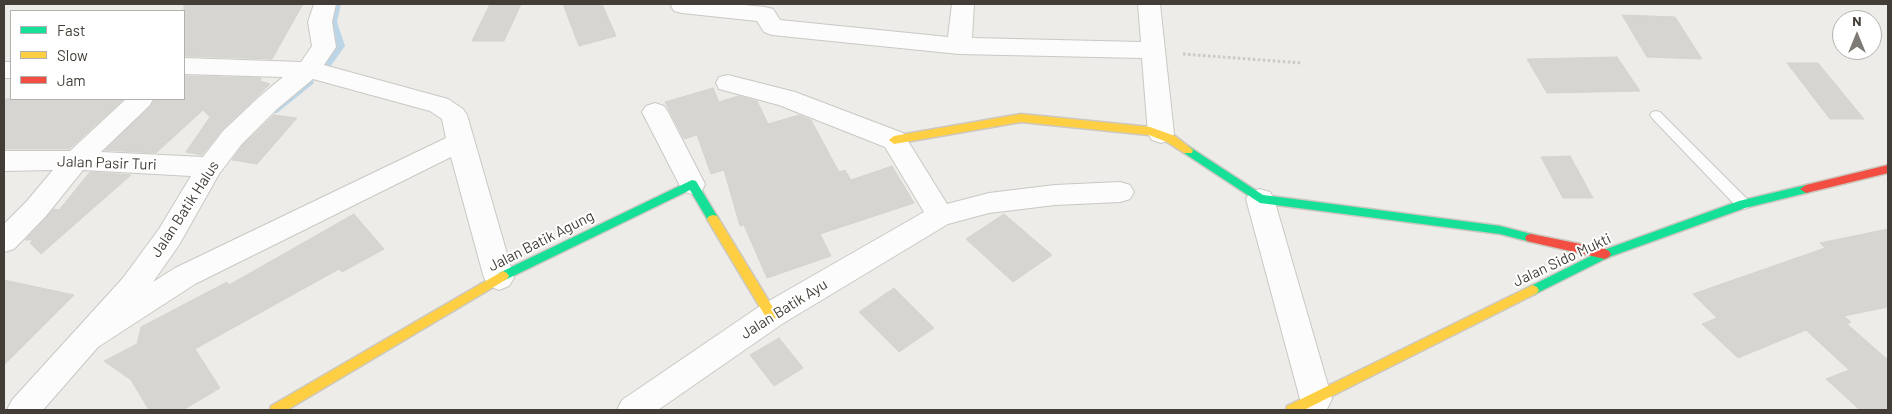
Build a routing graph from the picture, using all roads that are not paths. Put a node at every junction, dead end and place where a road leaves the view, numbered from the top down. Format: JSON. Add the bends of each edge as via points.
{"nodes":[{"id":1,"x":325,"y":4,"type":"edge"},
{"id":2,"x":963,"y":4,"type":"edge"},
{"id":3,"x":1149,"y":4,"type":"edge"},
{"id":4,"x":682,"y":5,"type":"edge"},
{"id":5,"x":959,"y":46,"type":"junction"},
{"id":6,"x":1153,"y":51,"type":"junction"},
{"id":7,"x":185,"y":66,"type":"edge"},
{"id":8,"x":308,"y":70,"type":"junction"},
{"id":9,"x":728,"y":83,"type":"dead end"},
{"id":10,"x":139,"y":100,"type":"edge"},
{"id":11,"x":655,"y":112,"type":"dead end"},
{"id":12,"x":1656,"y":115,"type":"dead end"},
{"id":13,"x":1161,"y":134,"type":"junction"},
{"id":14,"x":894,"y":140,"type":"junction"},
{"id":15,"x":460,"y":142,"type":"junction"},
{"id":16,"x":76,"y":160,"type":"junction"},
{"id":17,"x":4,"y":161,"type":"edge"},
{"id":18,"x":210,"y":167,"type":"junction"},
{"id":19,"x":1888,"y":169,"type":"edge"},
{"id":20,"x":692,"y":184,"type":"junction"},
{"id":21,"x":1120,"y":192,"type":"dead end"},
{"id":22,"x":1260,"y":199,"type":"junction"},
{"id":23,"x":1743,"y":204,"type":"junction"},
{"id":24,"x":940,"y":216,"type":"junction"},
{"id":25,"x":4,"y":241,"type":"edge"},
{"id":26,"x":1605,"y":254,"type":"junction"},
{"id":27,"x":499,"y":278,"type":"junction"},
{"id":28,"x":771,"y":316,"type":"junction"},
{"id":29,"x":85,"y":339,"type":"junction"},
{"id":30,"x":1304,"y":404,"type":"edge"},
{"id":31,"x":23,"y":410,"type":"edge"},
{"id":32,"x":276,"y":410,"type":"edge"},
{"id":33,"x":633,"y":410,"type":"edge"}],
"edges":[{"from":1,"to":8,"type":"street","name":"Jalan Batik Halus","via":[[320,22],[324,47]]},
{"from":2,"to":5,"type":"street"},
{"from":3,"to":6,"type":"street"},
{"from":4,"to":5,"type":"street","via":[[765,14],[772,27]]},
{"from":5,"to":6,"type":"street"},
{"from":6,"to":13,"type":"street"},
{"from":7,"to":8,"type":"street"},
{"from":8,"to":15,"type":"street","via":[[439,104],[454,114]]},
{"from":8,"to":18,"type":"street","name":"Jalan Batik Halus","via":[[268,102]]},
{"from":9,"to":14,"type":"street","via":[[786,98]]},
{"from":10,"to":16,"type":"street"},
{"from":11,"to":20,"type":"street"},
{"from":12,"to":23,"type":"lane"},
{"from":13,"to":14,"type":"street","via":[[1021,118]]},
{"from":13,"to":22,"type":"street"},
{"from":14,"to":24,"type":"street"},
{"from":15,"to":27,"type":"street"},
{"from":15,"to":29,"type":"street","via":[[185,276]]},
{"from":16,"to":17,"type":"street","name":"Jalan Pasir Turi"},
{"from":16,"to":18,"type":"street","name":"Jalan Pasir Turi"},
{"from":16,"to":25,"type":"street","via":[[36,209]]},
{"from":18,"to":29,"type":"street","name":"Jalan Batik Halus","via":[[169,237],[133,286]]},
{"from":19,"to":23,"type":"street","name":"Jalan Sido Mukti"},
{"from":20,"to":27,"type":"street","name":"Jalan Batik Agung"},
{"from":20,"to":28,"type":"street"},
{"from":21,"to":24,"type":"street","name":"Jalan Batik Ayu","via":[[989,203]]},
{"from":22,"to":26,"type":"street","via":[[1500,230]]},
{"from":22,"to":30,"type":"street"},
{"from":23,"to":26,"type":"street","name":"Jalan Sido Mukti"},
{"from":24,"to":28,"type":"street","name":"Jalan Batik Ayu"},
{"from":26,"to":30,"type":"street","name":"Jalan Sido Mukti"},
{"from":27,"to":32,"type":"street","name":"Jalan Batik Agung"},
{"from":28,"to":33,"type":"street","name":"Jalan Batik Ayu"},
{"from":29,"to":31,"type":"street","name":"Jalan Batik Halus"}]}
